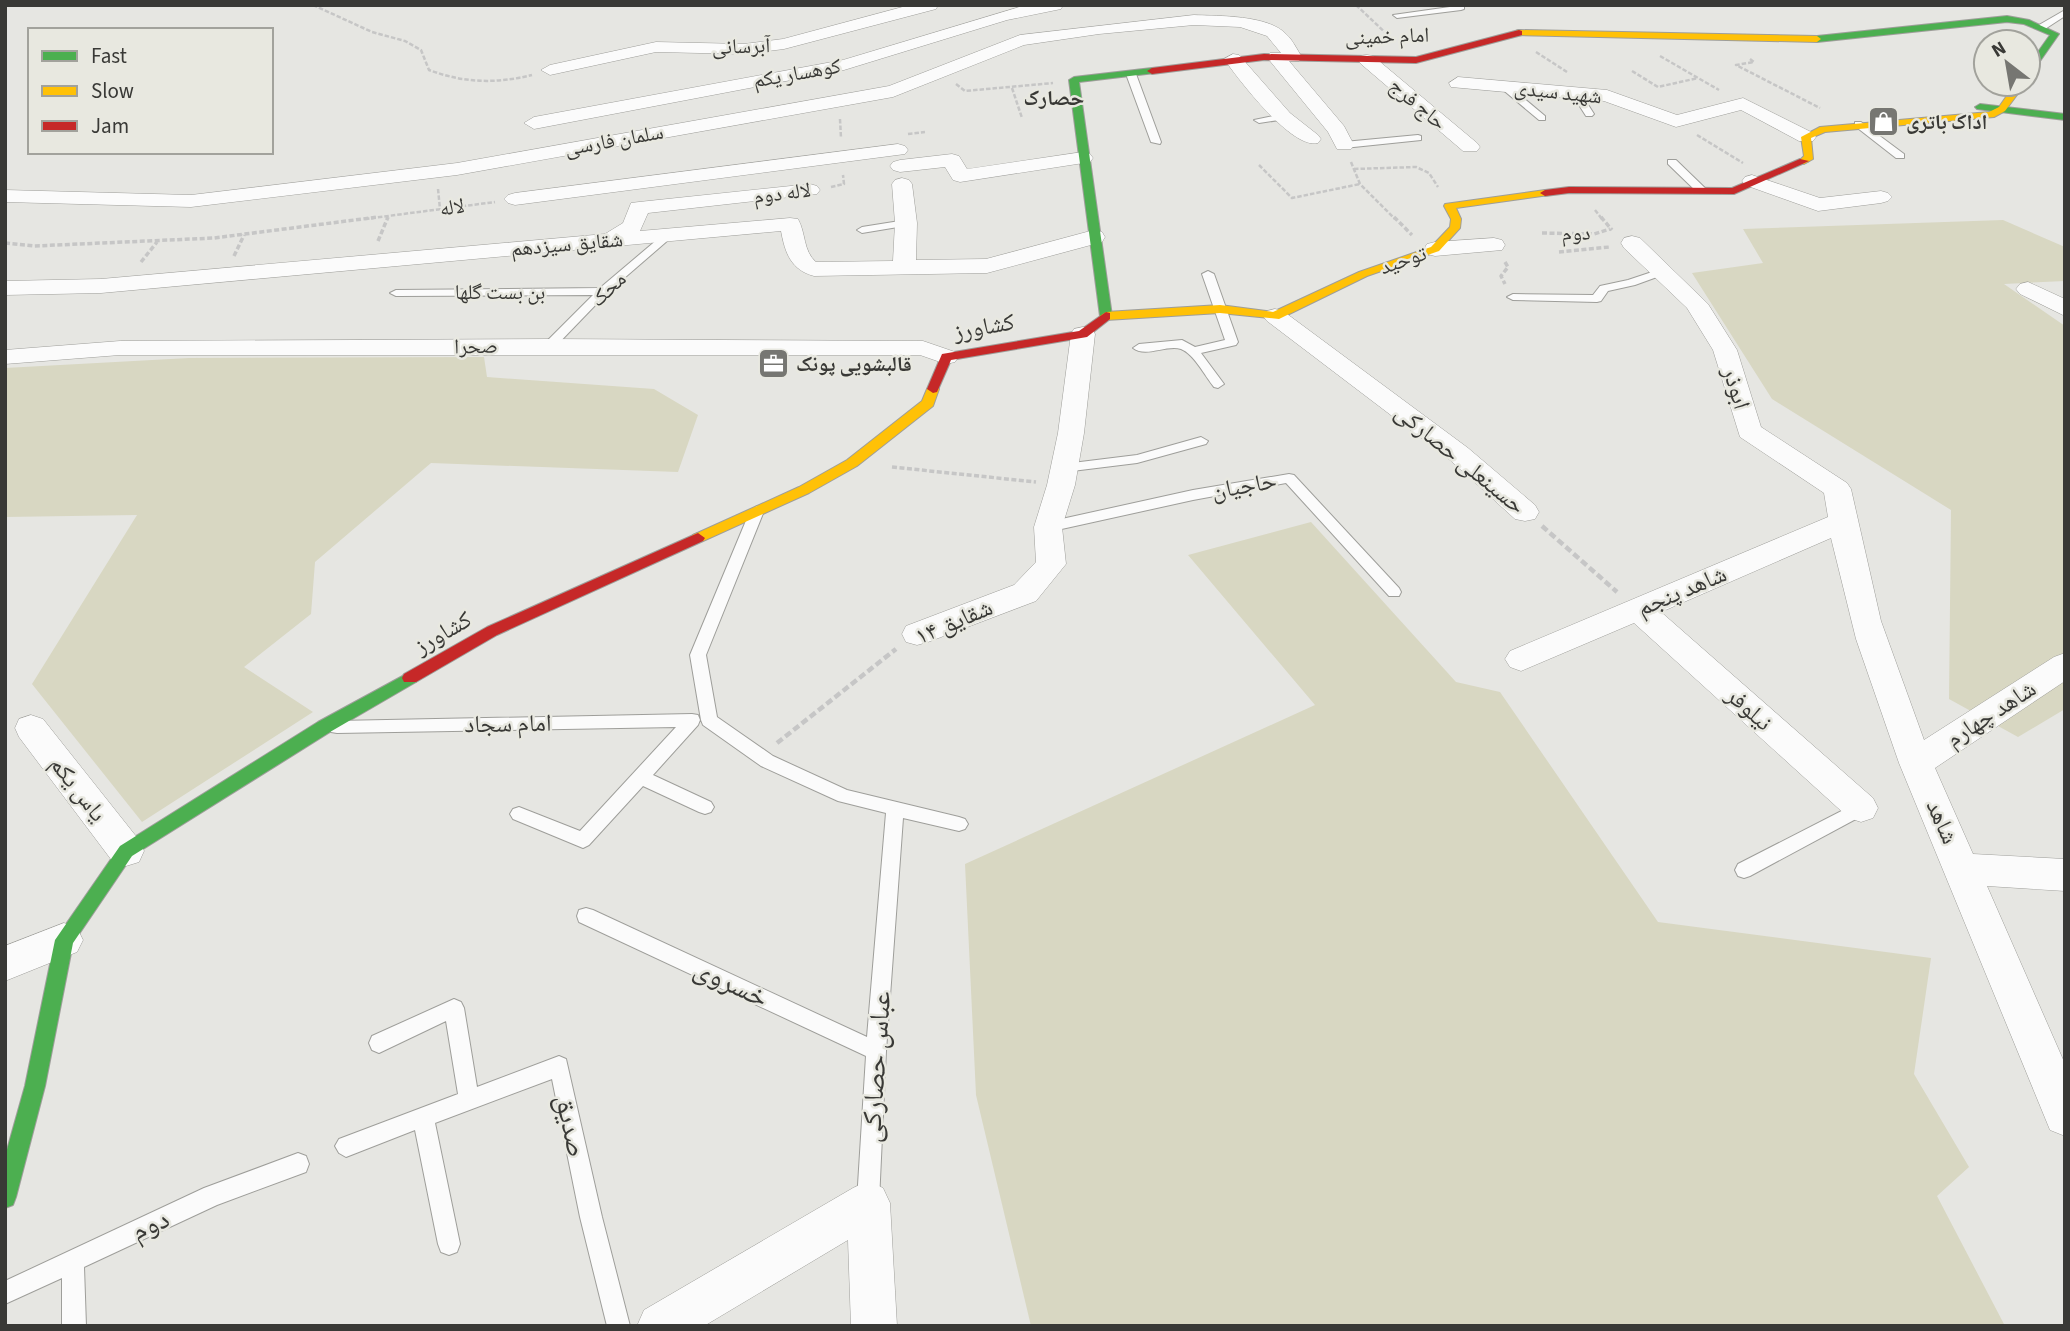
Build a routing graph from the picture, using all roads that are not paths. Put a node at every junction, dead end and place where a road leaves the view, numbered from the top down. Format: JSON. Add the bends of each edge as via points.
{"nodes":[{"id":1,"x":930,"y":5,"type":"edge"},
{"id":2,"x":1055,"y":5,"type":"edge"},
{"id":3,"x":1241,"y":5,"type":"edge"},
{"id":4,"x":1461,"y":7,"type":"dead end"},
{"id":5,"x":2065,"y":12,"type":"edge"},
{"id":6,"x":1397,"y":15,"type":"dead end"},
{"id":7,"x":1212,"y":19,"type":"junction"},
{"id":8,"x":2042,"y":27,"type":"junction"},
{"id":9,"x":2042,"y":52,"type":"edge"},
{"id":10,"x":1284,"y":57,"type":"junction"},
{"id":11,"x":1233,"y":59,"type":"junction"},
{"id":12,"x":1367,"y":60,"type":"junction"},
{"id":13,"x":550,"y":70,"type":"road end"},
{"id":14,"x":1131,"y":74,"type":"junction"},
{"id":15,"x":1458,"y":83,"type":"dead end"},
{"id":16,"x":1505,"y":87,"type":"junction"},
{"id":17,"x":1577,"y":94,"type":"junction"},
{"id":18,"x":2010,"y":98,"type":"edge"},
{"id":19,"x":2003,"y":109,"type":"junction"},
{"id":20,"x":1589,"y":114,"type":"dead end"},
{"id":21,"x":1283,"y":117,"type":"junction"},
{"id":22,"x":2065,"y":117,"type":"edge"},
{"id":23,"x":1542,"y":118,"type":"dead end"},
{"id":24,"x":1259,"y":120,"type":"dead end"},
{"id":25,"x":534,"y":123,"type":"dead end"},
{"id":26,"x":1855,"y":124,"type":"junction"},
{"id":27,"x":2065,"y":124,"type":"edge"},
{"id":28,"x":1805,"y":137,"type":"junction"},
{"id":29,"x":1418,"y":138,"type":"dead end"},
{"id":30,"x":1311,"y":139,"type":"junction"},
{"id":31,"x":1156,"y":142,"type":"dead end"},
{"id":32,"x":1288,"y":143,"type":"dead end"},
{"id":33,"x":1344,"y":145,"type":"junction"},
{"id":34,"x":1470,"y":147,"type":"dead end"},
{"id":35,"x":1900,"y":156,"type":"dead end"},
{"id":36,"x":1083,"y":158,"type":"junction"},
{"id":37,"x":1672,"y":162,"type":"dead end"},
{"id":38,"x":900,"y":167,"type":"junction"},
{"id":39,"x":1758,"y":178,"type":"junction"},
{"id":40,"x":810,"y":190,"type":"road end"},
{"id":41,"x":1702,"y":191,"type":"junction"},
{"id":42,"x":5,"y":196,"type":"edge"},
{"id":43,"x":1881,"y":197,"type":"dead end"},
{"id":44,"x":515,"y":199,"type":"road end"},
{"id":45,"x":906,"y":223,"type":"junction"},
{"id":46,"x":862,"y":230,"type":"dead end"},
{"id":47,"x":669,"y":235,"type":"junction"},
{"id":48,"x":1621,"y":236,"type":"road end"},
{"id":49,"x":1094,"y":237,"type":"junction"},
{"id":50,"x":611,"y":240,"type":"junction"},
{"id":51,"x":1494,"y":244,"type":"road end"},
{"id":52,"x":1432,"y":251,"type":"junction"},
{"id":53,"x":904,"y":267,"type":"junction"},
{"id":54,"x":1664,"y":271,"type":"junction"},
{"id":55,"x":1208,"y":274,"type":"dead end"},
{"id":56,"x":5,"y":288,"type":"edge"},
{"id":57,"x":2028,"y":289,"type":"dead end"},
{"id":58,"x":603,"y":291,"type":"junction"},
{"id":59,"x":396,"y":293,"type":"dead end"},
{"id":60,"x":1513,"y":297,"type":"road end"},
{"id":61,"x":1220,"y":309,"type":"junction"},
{"id":62,"x":2065,"y":309,"type":"edge"},
{"id":63,"x":1106,"y":316,"type":"junction"},
{"id":64,"x":1275,"y":316,"type":"junction"},
{"id":65,"x":1083,"y":334,"type":"junction"},
{"id":66,"x":549,"y":346,"type":"junction"},
{"id":67,"x":1139,"y":348,"type":"dead end"},
{"id":68,"x":1193,"y":351,"type":"junction"},
{"id":69,"x":5,"y":357,"type":"edge"},
{"id":70,"x":946,"y":357,"type":"junction"},
{"id":71,"x":1218,"y":384,"type":"dead end"},
{"id":72,"x":1202,"y":442,"type":"dead end"},
{"id":73,"x":1063,"y":477,"type":"junction"},
{"id":74,"x":757,"y":511,"type":"junction"},
{"id":75,"x":1525,"y":512,"type":"road end"},
{"id":76,"x":1842,"y":522,"type":"junction"},
{"id":77,"x":1048,"y":527,"type":"junction"},
{"id":78,"x":1394,"y":592,"type":"dead end"},
{"id":79,"x":1638,"y":609,"type":"junction"},
{"id":80,"x":917,"y":634,"type":"road end"},
{"id":81,"x":1521,"y":659,"type":"dead end"},
{"id":82,"x":2065,"y":665,"type":"edge"},
{"id":83,"x":324,"y":727,"type":"junction"},
{"id":84,"x":31,"y":728,"type":"dead end"},
{"id":85,"x":1916,"y":763,"type":"junction"},
{"id":86,"x":641,"y":776,"type":"junction"},
{"id":87,"x":705,"y":807,"type":"dead end"},
{"id":88,"x":1861,"y":808,"type":"joint"},
{"id":89,"x":894,"y":809,"type":"junction"},
{"id":90,"x":519,"y":814,"type":"dead end"},
{"id":91,"x":959,"y":824,"type":"dead end"},
{"id":92,"x":126,"y":851,"type":"junction"},
{"id":93,"x":1963,"y":869,"type":"junction"},
{"id":94,"x":1744,"y":870,"type":"dead end"},
{"id":95,"x":2065,"y":875,"type":"edge"},
{"id":96,"x":586,"y":916,"type":"dead end"},
{"id":97,"x":64,"y":940,"type":"junction"},
{"id":98,"x":5,"y":964,"type":"edge"},
{"id":99,"x":2050,"y":1037,"type":"edge"},
{"id":100,"x":379,"y":1043,"type":"dead end"},
{"id":101,"x":876,"y":1051,"type":"junction"},
{"id":102,"x":469,"y":1100,"type":"junction"},
{"id":103,"x":2065,"y":1115,"type":"edge"},
{"id":104,"x":423,"y":1117,"type":"junction"},
{"id":105,"x":346,"y":1146,"type":"dead end"},
{"id":106,"x":298,"y":1164,"type":"dead end"},
{"id":107,"x":5,"y":1196,"type":"edge"},
{"id":108,"x":867,"y":1203,"type":"junction"},
{"id":109,"x":449,"y":1244,"type":"dead end"},
{"id":110,"x":73,"y":1261,"type":"junction"},
{"id":111,"x":5,"y":1293,"type":"edge"},
{"id":112,"x":74,"y":1326,"type":"edge"},
{"id":113,"x":619,"y":1326,"type":"edge"},
{"id":114,"x":660,"y":1326,"type":"edge"},
{"id":115,"x":874,"y":1326,"type":"edge"}],
"edges":[{"from":1,"to":13,"type":"street","name":"آبرسانی","via":[[784,44],[744,50],[656,47]]},
{"from":2,"to":25,"type":"street","name":"کوهسار یکم","via":[[999,16],[875,58]]},
{"from":3,"to":7,"type":"street"},
{"from":4,"to":6,"type":"lane"},
{"from":5,"to":8,"type":"lane"},
{"from":7,"to":10,"type":"street","via":[[1273,32],[1280,37]]},
{"from":7,"to":42,"type":"street","name":"سلمان فارسی","via":[[1020,40],[894,90],[457,169],[191,201]]},
{"from":8,"to":9,"type":"street","via":[[2055,34]]},
{"from":8,"to":12,"type":"street","name":"امام خمینی","via":[[2007,19],[1823,40],[1545,31],[1508,35],[1416,60]]},
{"from":10,"to":11,"type":"street","name":"امام خمینی"},
{"from":10,"to":12,"type":"street","name":"امام خمینی"},
{"from":10,"to":33,"type":"street","via":[[1322,105]]},
{"from":11,"to":14,"type":"street","name":"امام خمینی"},
{"from":11,"to":21,"type":"street"},
{"from":12,"to":34,"type":"street","name":"حاج فرج"},
{"from":14,"to":31,"type":"lane"},
{"from":14,"to":36,"type":"street","name":"امام خمینی","via":[[1074,80]]},
{"from":15,"to":16,"type":"street","name":"شهید سیدی"},
{"from":16,"to":17,"type":"street","name":"شهید سیدی"},
{"from":16,"to":23,"type":"lane"},
{"from":17,"to":20,"type":"lane"},
{"from":17,"to":28,"type":"street","name":"شهید سیدی","via":[[1607,96],[1676,121],[1744,104]]},
{"from":18,"to":19,"type":"street"},
{"from":19,"to":22,"type":"street"},
{"from":19,"to":26,"type":"street","via":[[1991,115]]},
{"from":19,"to":27,"type":"street"},
{"from":21,"to":24,"type":"lane"},
{"from":21,"to":30,"type":"street"},
{"from":26,"to":28,"type":"street"},
{"from":26,"to":35,"type":"lane"},
{"from":28,"to":39,"type":"street","via":[[1806,160]]},
{"from":29,"to":33,"type":"lane"},
{"from":30,"to":32,"type":"street"},
{"from":30,"to":33,"type":"street"},
{"from":36,"to":38,"type":"street","via":[[960,176],[952,160]]},
{"from":36,"to":49,"type":"street"},
{"from":37,"to":41,"type":"lane"},
{"from":38,"to":44,"type":"street","via":[[842,157]]},
{"from":38,"to":45,"type":"street"},
{"from":39,"to":41,"type":"street","via":[[1734,191]]},
{"from":39,"to":43,"type":"street","via":[[1818,205]]},
{"from":40,"to":50,"type":"street","name":"لاله دوم","via":[[639,208],[633,226]]},
{"from":41,"to":52,"type":"street","name":"توحید","via":[[1569,190],[1449,206],[1455,228]]},
{"from":45,"to":46,"type":"lane"},
{"from":45,"to":53,"type":"street"},
{"from":47,"to":50,"type":"street","name":"شقایق سیزدهم"},
{"from":47,"to":53,"type":"street","name":"شقایق سیزدهم","via":[[790,224],[806,267]]},
{"from":47,"to":58,"type":"lane","name":"محک"},
{"from":48,"to":54,"type":"street","name":"ابوذر"},
{"from":49,"to":53,"type":"street","name":"شقایق سیزدهم","via":[[987,266]]},
{"from":49,"to":63,"type":"street"},
{"from":50,"to":56,"type":"street","name":"شقایق سیزدهم","via":[[101,286]]},
{"from":51,"to":52,"type":"street"},
{"from":52,"to":64,"type":"street","name":"توحید","via":[[1363,274]]},
{"from":54,"to":60,"type":"lane","via":[[1604,288],[1597,299]]},
{"from":54,"to":76,"type":"street","name":"ابوذر","via":[[1696,304],[1725,350],[1749,431],[1837,489]]},
{"from":55,"to":61,"type":"lane"},
{"from":57,"to":62,"type":"street"},
{"from":58,"to":59,"type":"lane","name":"بن بست گلها"},
{"from":58,"to":66,"type":"lane","name":"محک"},
{"from":61,"to":63,"type":"street"},
{"from":61,"to":64,"type":"street"},
{"from":61,"to":68,"type":"lane","via":[[1232,342]]},
{"from":63,"to":65,"type":"street","name":"کشاورز"},
{"from":64,"to":75,"type":"street","name":"حسینعلی حصارکی","via":[[1459,454]]},
{"from":65,"to":70,"type":"street","name":"کشاورز"},
{"from":65,"to":73,"type":"street","name":"شقایق ۱۴"},
{"from":66,"to":69,"type":"street","name":"صحرا","via":[[120,348]]},
{"from":66,"to":70,"type":"street","name":"صحرا","via":[[923,348]]},
{"from":67,"to":68,"type":"lane","via":[[1182,344]]},
{"from":68,"to":71,"type":"lane"},
{"from":70,"to":74,"type":"street","name":"کشاورز","via":[[929,403],[852,463]]},
{"from":72,"to":73,"type":"lane"},
{"from":73,"to":77,"type":"street","name":"شقایق ۱۴"},
{"from":74,"to":83,"type":"street","name":"کشاورز","via":[[492,631]]},
{"from":74,"to":89,"type":"lane","via":[[698,655],[709,720],[761,758],[844,796]]},
{"from":76,"to":79,"type":"street","name":"شاهد پنجم"},
{"from":76,"to":85,"type":"street","name":"شاهد","via":[[1871,637]]},
{"from":77,"to":78,"type":"lane","name":"حاجیان","via":[[1289,478]]},
{"from":77,"to":80,"type":"street","name":"شقایق ۱۴","via":[[1051,564],[1025,593]]},
{"from":79,"to":81,"type":"street","name":"شاهد پنجم"},
{"from":79,"to":88,"type":"street","name":"نیلوفر"},
{"from":82,"to":85,"type":"street","name":"شاهد چهارم"},
{"from":83,"to":86,"type":"lane","name":"امام سجاد","via":[[692,720]]},
{"from":83,"to":92,"type":"street","name":"کشاورز"},
{"from":84,"to":92,"type":"street","name":"یاس یکم"},
{"from":85,"to":93,"type":"street","name":"شاهد"},
{"from":86,"to":87,"type":"lane"},
{"from":86,"to":90,"type":"lane","via":[[583,840]]},
{"from":88,"to":94,"type":"lane"},
{"from":89,"to":91,"type":"lane"},
{"from":89,"to":101,"type":"lane","name":"عباس حصارکی"},
{"from":92,"to":97,"type":"street","name":"کشاورز"},
{"from":93,"to":95,"type":"street"},
{"from":93,"to":99,"type":"street","name":"شاهد"},
{"from":96,"to":101,"type":"lane","name":"خسروی"},
{"from":97,"to":98,"type":"street"},
{"from":97,"to":107,"type":"street","name":"کشاورز","via":[[35,1086]]},
{"from":99,"to":103,"type":"street","name":"شاهد"},
{"from":100,"to":102,"type":"lane","via":[[454,1008]]},
{"from":101,"to":108,"type":"lane","name":"عباس حصارکی"},
{"from":102,"to":104,"type":"lane","name":"صدیق"},
{"from":102,"to":113,"type":"lane","name":"صدیق","via":[[559,1066]]},
{"from":104,"to":105,"type":"lane","name":"صدیق"},
{"from":104,"to":109,"type":"lane"},
{"from":106,"to":110,"type":"lane","name":"دوم","via":[[212,1196]]},
{"from":108,"to":114,"type":"street"},
{"from":108,"to":115,"type":"street","name":"عباس حصارکی"},
{"from":110,"to":111,"type":"lane","name":"دوم"},
{"from":110,"to":112,"type":"lane"}]}
